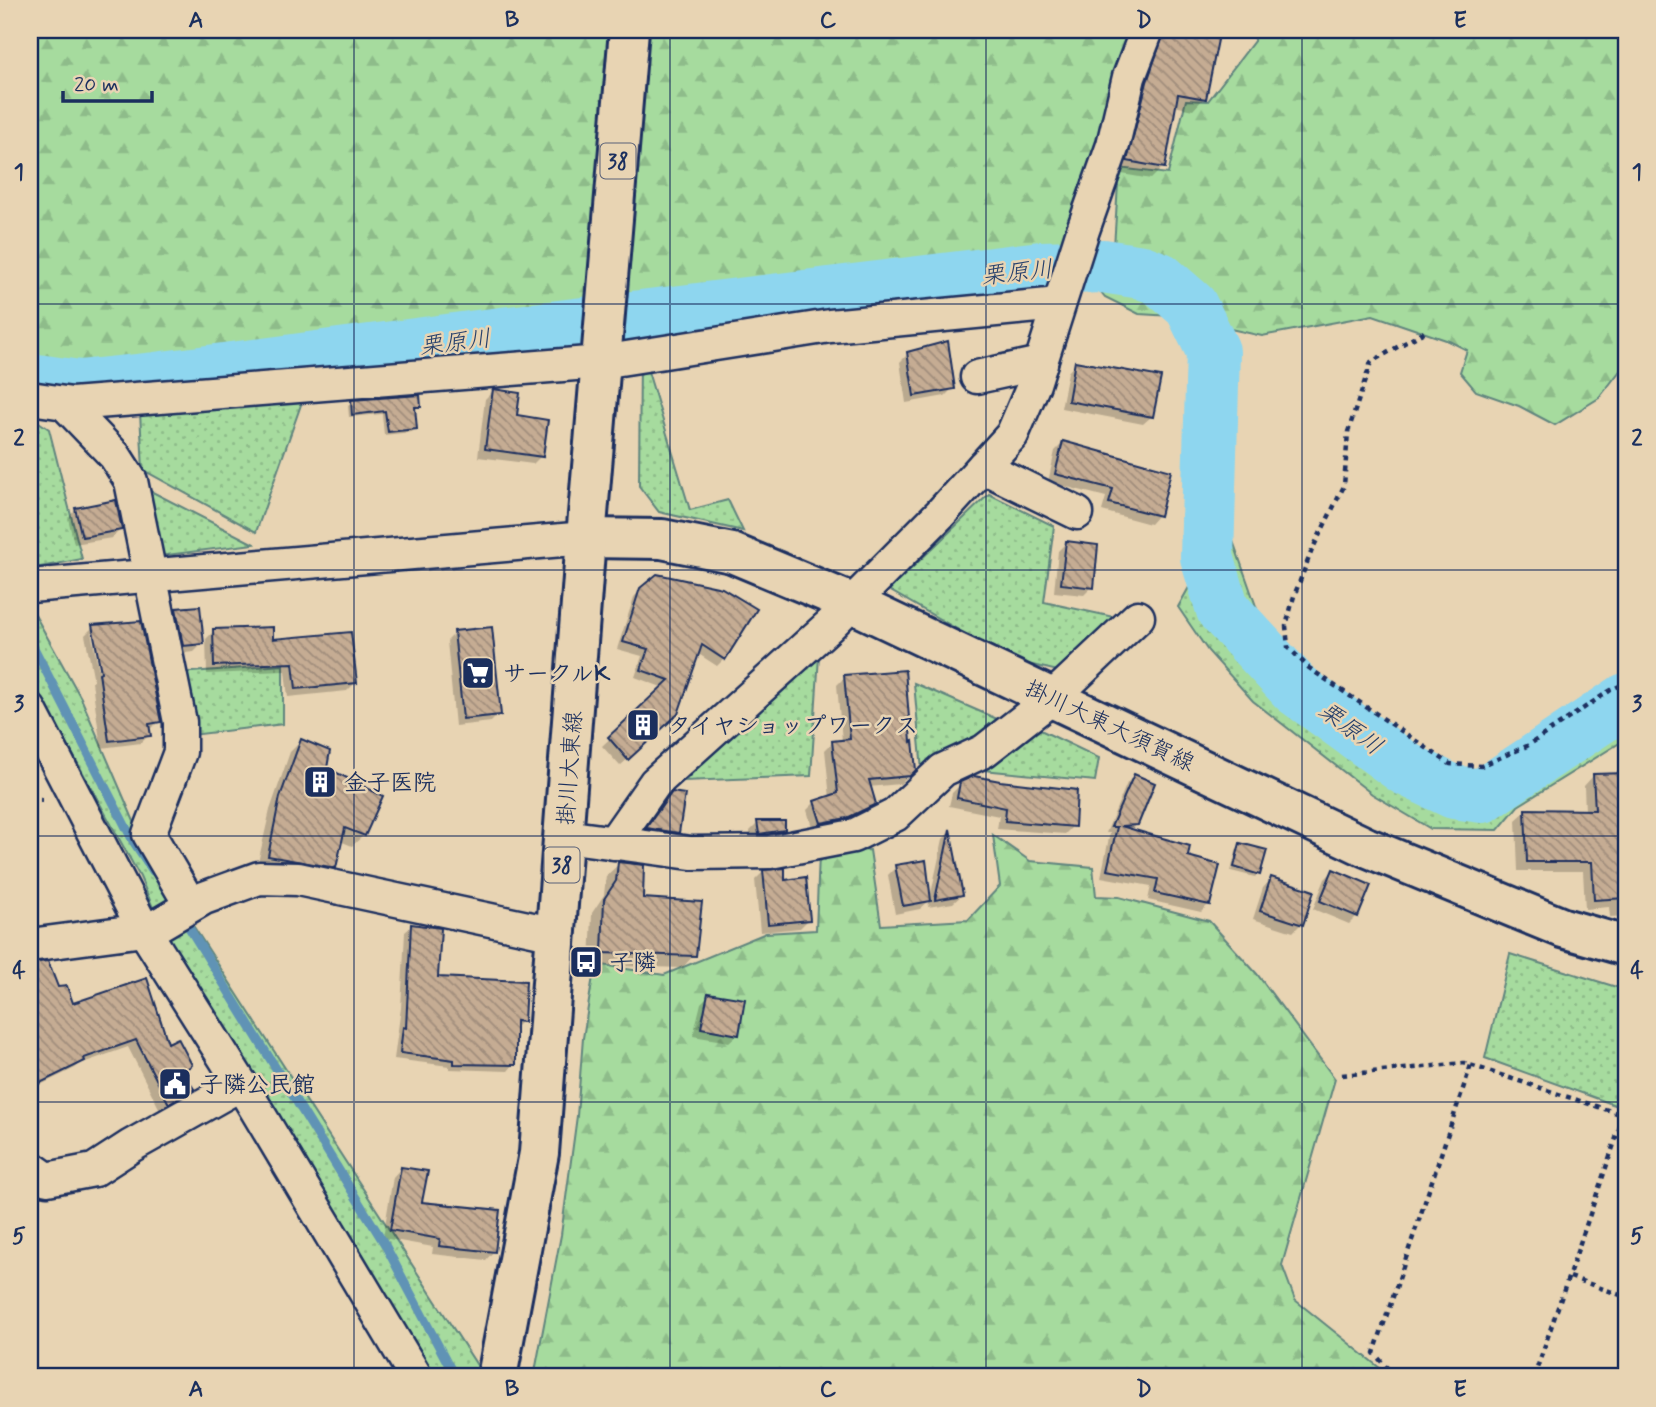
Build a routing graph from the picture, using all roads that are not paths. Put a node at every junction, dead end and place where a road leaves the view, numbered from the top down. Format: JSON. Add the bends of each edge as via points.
{"nodes":[{"id":1,"x":629,"y":30,"type":"edge"},
{"id":2,"x":1147,"y":30,"type":"edge"},
{"id":3,"x":1061,"y":297,"type":"junction"},
{"id":4,"x":602,"y":356,"type":"junction"},
{"id":5,"x":1041,"y":363,"type":"junction"},
{"id":6,"x":977,"y":377,"type":"dead end"},
{"id":7,"x":30,"y":398,"type":"edge"},
{"id":8,"x":65,"y":404,"type":"junction"},
{"id":9,"x":983,"y":467,"type":"junction"},
{"id":10,"x":1077,"y":513,"type":"dead end"},
{"id":11,"x":586,"y":538,"type":"junction"},
{"id":12,"x":150,"y":576,"type":"junction"},
{"id":13,"x":32,"y":586,"type":"edge"},
{"id":14,"x":852,"y":603,"type":"junction"},
{"id":15,"x":1138,"y":617,"type":"dead end"},
{"id":16,"x":1052,"y":698,"type":"junction"},
{"id":17,"x":30,"y":710,"type":"edge"},
{"id":18,"x":564,"y":836,"type":"junction"},
{"id":19,"x":613,"y":843,"type":"junction"},
{"id":20,"x":187,"y":906,"type":"junction"},
{"id":21,"x":151,"y":928,"type":"junction"},
{"id":22,"x":555,"y":934,"type":"junction"},
{"id":23,"x":30,"y":945,"type":"edge"},
{"id":24,"x":1626,"y":946,"type":"edge"},
{"id":25,"x":241,"y":1084,"type":"junction"},
{"id":26,"x":30,"y":1167,"type":"edge"},
{"id":27,"x":415,"y":1377,"type":"edge"},
{"id":28,"x":497,"y":1377,"type":"edge"}],
"edges":[{"from":1,"to":4,"type":"main road","name":"掛川大東線","number":"38"},
{"from":2,"to":3,"type":"street"},
{"from":3,"to":4,"type":"street"},
{"from":3,"to":5,"type":"street"},
{"from":4,"to":8,"type":"street"},
{"from":4,"to":11,"type":"main road","name":"掛川大東線","number":"38"},
{"from":5,"to":6,"type":"street"},
{"from":5,"to":9,"type":"street","via":[[1012,435]]},
{"from":7,"to":8,"type":"street"},
{"from":8,"to":12,"type":"street","via":[[115,456],[131,481]]},
{"from":9,"to":10,"type":"street"},
{"from":9,"to":14,"type":"street"},
{"from":11,"to":12,"type":"street"},
{"from":11,"to":14,"type":"main road","name":"掛川大東大須賀線","via":[[662,539],[732,553]]},
{"from":11,"to":18,"type":"main road","name":"掛川大東線","number":"38"},
{"from":12,"to":13,"type":"street"},
{"from":12,"to":20,"type":"street","via":[[180,722],[180,752],[149,834]]},
{"from":14,"to":16,"type":"main road","name":"掛川大東大須賀線"},
{"from":14,"to":19,"type":"street","via":[[655,783]]},
{"from":15,"to":16,"type":"street"},
{"from":16,"to":19,"type":"street","via":[[984,751],[943,770],[895,815],[853,836],[770,852],[691,853]]},
{"from":16,"to":24,"type":"main road","name":"掛川大東大須賀線","via":[[1366,846],[1563,928]]},
{"from":17,"to":21,"type":"street"},
{"from":18,"to":19,"type":"street"},
{"from":18,"to":22,"type":"main road","name":"掛川大東線","number":"38"},
{"from":20,"to":21,"type":"street"},
{"from":20,"to":22,"type":"street","via":[[259,878],[298,879]]},
{"from":21,"to":23,"type":"street"},
{"from":21,"to":25,"type":"street"},
{"from":22,"to":28,"type":"main road","name":"掛川大東線","number":"38","via":[[539,1153]]},
{"from":25,"to":26,"type":"street","via":[[94,1171],[47,1179]]},
{"from":25,"to":27,"type":"street"}]}
